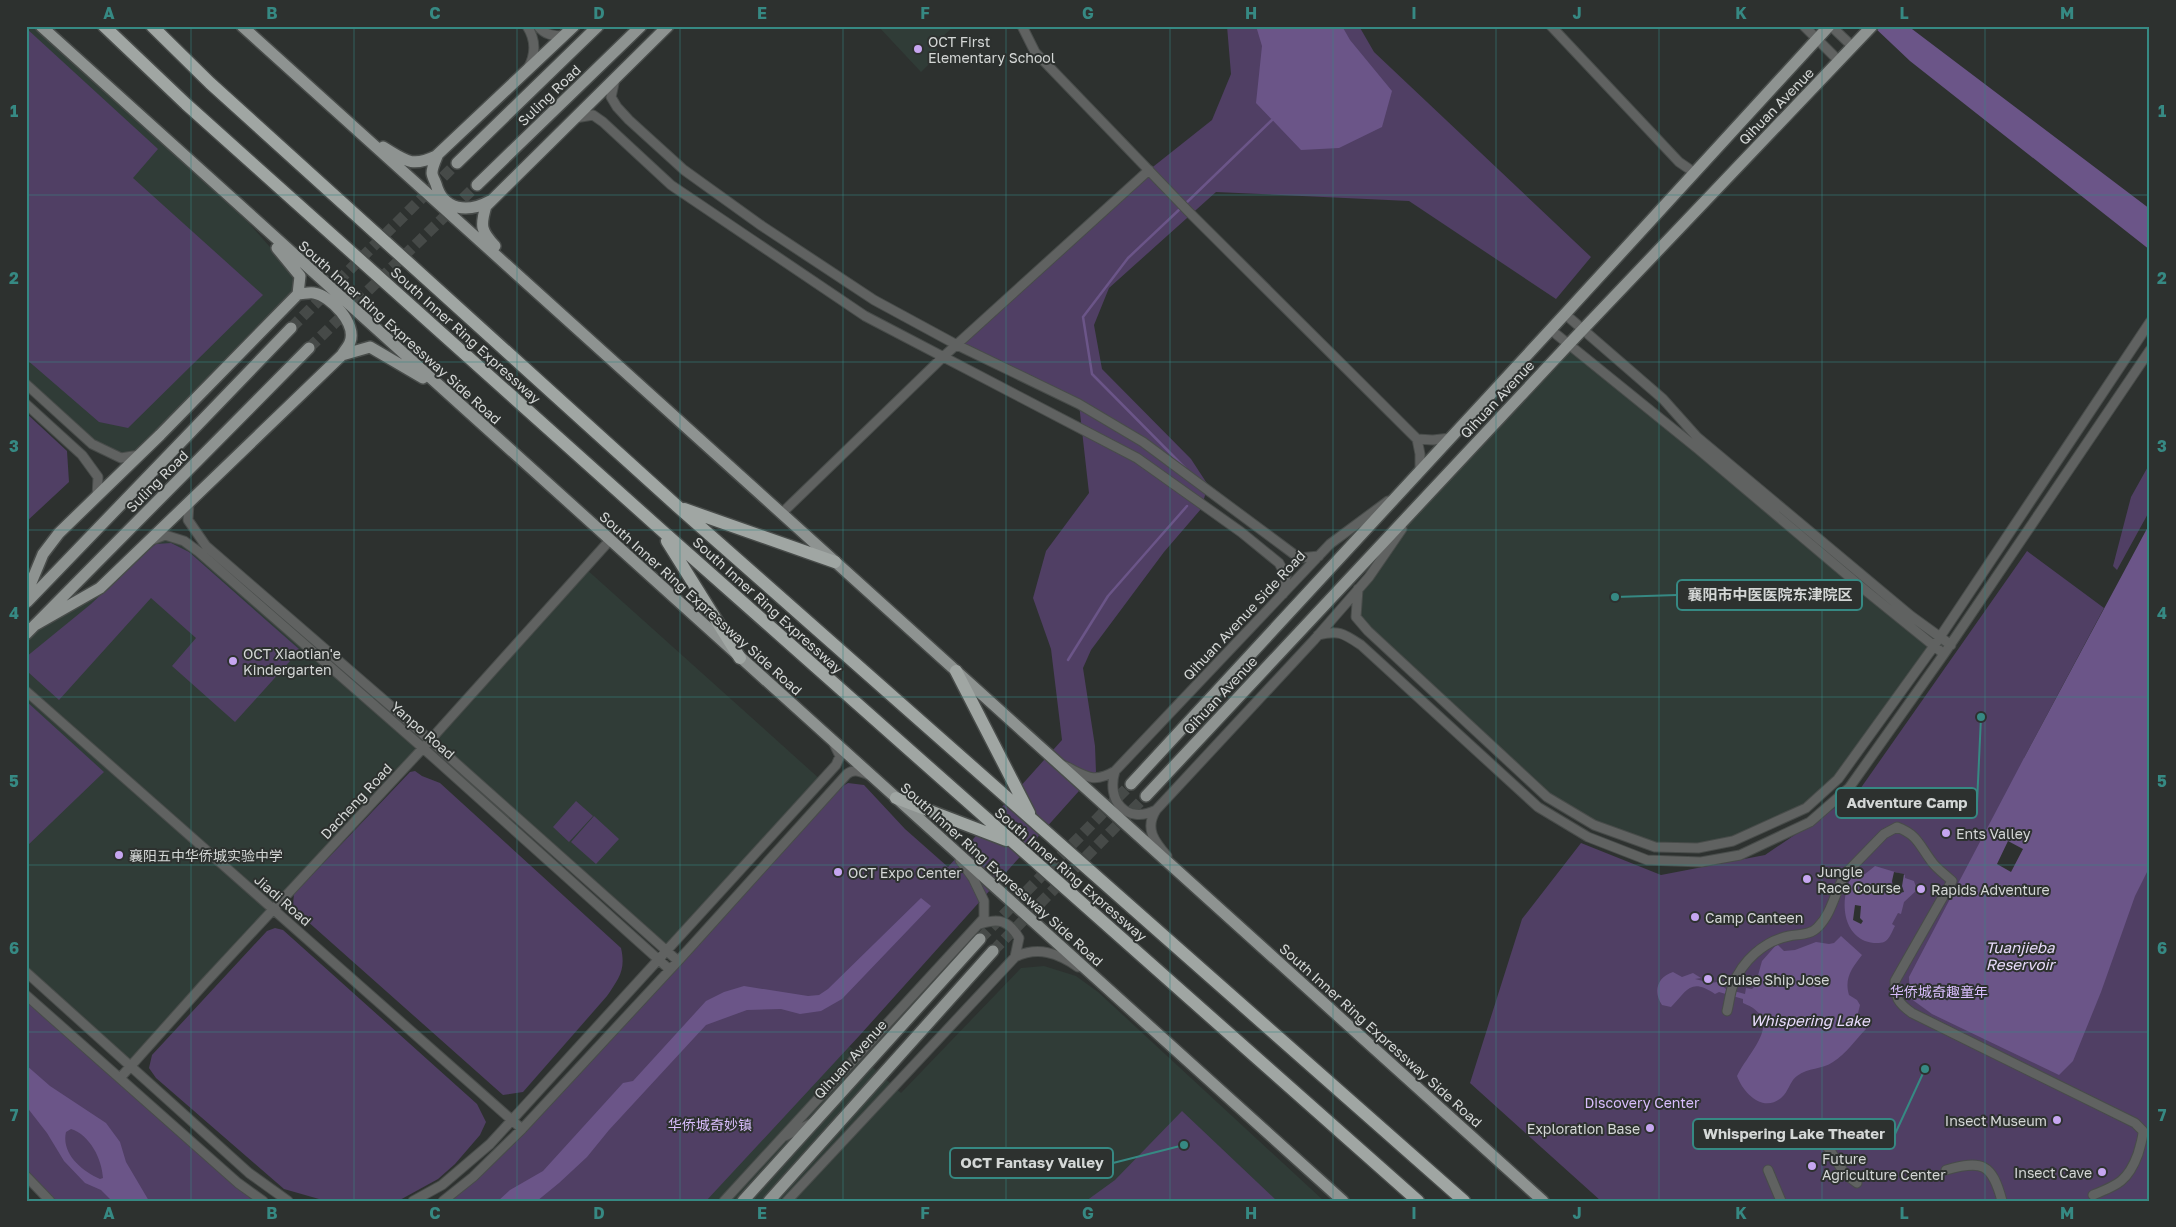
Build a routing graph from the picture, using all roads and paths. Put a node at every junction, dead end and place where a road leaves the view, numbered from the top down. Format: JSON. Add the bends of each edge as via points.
{"nodes":[{"id":1,"x":40,"y":26,"type":"edge"},
{"id":2,"x":104,"y":26,"type":"edge"},
{"id":3,"x":152,"y":26,"type":"edge"},
{"id":4,"x":242,"y":26,"type":"edge"},
{"id":5,"x":527,"y":26,"type":"edge"},
{"id":6,"x":538,"y":26,"type":"edge"},
{"id":7,"x":574,"y":26,"type":"edge"},
{"id":8,"x":598,"y":26,"type":"edge"},
{"id":9,"x":641,"y":26,"type":"edge"},
{"id":10,"x":668,"y":26,"type":"edge"},
{"id":11,"x":1022,"y":26,"type":"edge"},
{"id":12,"x":1551,"y":26,"type":"edge"},
{"id":13,"x":1804,"y":26,"type":"edge"},
{"id":14,"x":1830,"y":26,"type":"edge"},
{"id":15,"x":1872,"y":26,"type":"edge"},
{"id":16,"x":564,"y":36,"type":"junction"},
{"id":17,"x":1816,"y":39,"type":"junction"},
{"id":18,"x":1853,"y":47,"type":"junction"},
{"id":19,"x":1839,"y":61,"type":"junction"},
{"id":20,"x":527,"y":70,"type":"junction"},
{"id":21,"x":615,"y":79,"type":"junction"},
{"id":22,"x":575,"y":118,"type":"junction"},
{"id":23,"x":362,"y":134,"type":"junction"},
{"id":24,"x":438,"y":154,"type":"junction"},
{"id":25,"x":457,"y":163,"type":"tunnel mouth"},
{"id":26,"x":1149,"y":170,"type":"junction"},
{"id":27,"x":1695,"y":173,"type":"junction"},
{"id":28,"x":477,"y":184,"type":"tunnel mouth"},
{"id":29,"x":491,"y":201,"type":"junction"},
{"id":30,"x":250,"y":216,"type":"junction"},
{"id":31,"x":298,"y":294,"type":"junction"},
{"id":32,"x":542,"y":297,"type":"junction"},
{"id":33,"x":1565,"y":314,"type":"junction"},
{"id":34,"x":2150,"y":322,"type":"edge"},
{"id":35,"x":292,"y":328,"type":"tunnel mouth"},
{"id":36,"x":1551,"y":330,"type":"junction"},
{"id":37,"x":1583,"y":331,"type":"junction"},
{"id":38,"x":1569,"y":344,"type":"junction"},
{"id":39,"x":957,"y":345,"type":"junction"},
{"id":40,"x":309,"y":348,"type":"tunnel mouth"},
{"id":41,"x":2150,"y":350,"type":"edge"},
{"id":42,"x":342,"y":355,"type":"junction"},
{"id":43,"x":944,"y":356,"type":"junction"},
{"id":44,"x":26,"y":384,"type":"edge"},
{"id":45,"x":444,"y":391,"type":"junction"},
{"id":46,"x":26,"y":404,"type":"edge"},
{"id":47,"x":1450,"y":438,"type":"junction"},
{"id":48,"x":1416,"y":439,"type":"junction"},
{"id":49,"x":139,"y":455,"type":"junction"},
{"id":50,"x":1420,"y":471,"type":"junction"},
{"id":51,"x":1402,"y":490,"type":"junction"},
{"id":52,"x":97,"y":496,"type":"junction"},
{"id":53,"x":189,"y":503,"type":"junction"},
{"id":54,"x":677,"y":506,"type":"junction"},
{"id":55,"x":1416,"y":508,"type":"junction"},
{"id":56,"x":782,"y":513,"type":"junction"},
{"id":57,"x":659,"y":528,"type":"junction"},
{"id":58,"x":610,"y":540,"type":"junction"},
{"id":59,"x":147,"y":542,"type":"junction"},
{"id":60,"x":1319,"y":556,"type":"junction"},
{"id":61,"x":835,"y":562,"type":"junction"},
{"id":62,"x":1358,"y":589,"type":"junction"},
{"id":63,"x":1283,"y":594,"type":"junction"},
{"id":64,"x":26,"y":595,"type":"edge"},
{"id":65,"x":26,"y":602,"type":"edge"},
{"id":66,"x":35,"y":626,"type":"junction"},
{"id":67,"x":26,"y":634,"type":"edge"},
{"id":68,"x":1318,"y":635,"type":"junction"},
{"id":69,"x":1939,"y":637,"type":"junction"},
{"id":70,"x":1951,"y":644,"type":"junction"},
{"id":71,"x":1934,"y":646,"type":"junction"},
{"id":72,"x":1944,"y":654,"type":"junction"},
{"id":73,"x":740,"y":658,"type":"junction"},
{"id":74,"x":956,"y":671,"type":"junction"},
{"id":75,"x":26,"y":691,"type":"edge"},
{"id":76,"x":430,"y":740,"type":"junction"},
{"id":77,"x":831,"y":740,"type":"junction"},
{"id":78,"x":423,"y":748,"type":"junction"},
{"id":79,"x":1056,"y":762,"type":"junction"},
{"id":80,"x":1115,"y":771,"type":"junction"},
{"id":81,"x":872,"y":776,"type":"junction"},
{"id":82,"x":1131,"y":784,"type":"tunnel mouth"},
{"id":83,"x":1146,"y":796,"type":"tunnel mouth"},
{"id":84,"x":896,"y":798,"type":"junction"},
{"id":85,"x":1156,"y":810,"type":"junction"},
{"id":86,"x":1032,"y":820,"type":"junction"},
{"id":87,"x":1013,"y":843,"type":"junction"},
{"id":88,"x":953,"y":849,"type":"junction"},
{"id":89,"x":1185,"y":878,"type":"junction"},
{"id":90,"x":274,"y":910,"type":"junction"},
{"id":91,"x":978,"y":925,"type":"junction"},
{"id":92,"x":980,"y":939,"type":"tunnel mouth"},
{"id":93,"x":666,"y":951,"type":"junction"},
{"id":94,"x":993,"y":951,"type":"tunnel mouth"},
{"id":95,"x":1015,"y":957,"type":"junction"},
{"id":96,"x":658,"y":960,"type":"junction"},
{"id":97,"x":678,"y":961,"type":"junction"},
{"id":98,"x":669,"y":969,"type":"junction"},
{"id":99,"x":26,"y":972,"type":"edge"},
{"id":100,"x":1106,"y":987,"type":"junction"},
{"id":101,"x":26,"y":995,"type":"edge"},
{"id":102,"x":1727,"y":1011,"type":"dead end"},
{"id":103,"x":130,"y":1065,"type":"junction"},
{"id":104,"x":120,"y":1078,"type":"junction"},
{"id":105,"x":512,"y":1120,"type":"junction"},
{"id":106,"x":812,"y":1123,"type":"junction"},
{"id":107,"x":522,"y":1130,"type":"junction"},
{"id":108,"x":1759,"y":1132,"type":"dead end"},
{"id":109,"x":824,"y":1138,"type":"junction"},
{"id":110,"x":779,"y":1139,"type":"junction"},
{"id":111,"x":1768,"y":1170,"type":"dead end"},
{"id":112,"x":1946,"y":1170,"type":"dead end"},
{"id":113,"x":814,"y":1171,"type":"junction"},
{"id":114,"x":26,"y":1176,"type":"edge"},
{"id":115,"x":1394,"y":1178,"type":"junction"},
{"id":116,"x":1857,"y":1183,"type":"dead end"},
{"id":117,"x":2093,"y":1195,"type":"dead end"},
{"id":118,"x":50,"y":1201,"type":"edge"},
{"id":119,"x":263,"y":1201,"type":"edge"},
{"id":120,"x":288,"y":1201,"type":"edge"},
{"id":121,"x":413,"y":1201,"type":"edge"},
{"id":122,"x":443,"y":1201,"type":"edge"},
{"id":123,"x":724,"y":1201,"type":"edge"},
{"id":124,"x":743,"y":1201,"type":"edge"},
{"id":125,"x":769,"y":1201,"type":"edge"},
{"id":126,"x":787,"y":1201,"type":"edge"},
{"id":127,"x":1342,"y":1201,"type":"edge"},
{"id":128,"x":1412,"y":1201,"type":"edge"},
{"id":129,"x":1418,"y":1201,"type":"edge"},
{"id":130,"x":1464,"y":1201,"type":"edge"},
{"id":131,"x":1543,"y":1201,"type":"edge"},
{"id":132,"x":1781,"y":1201,"type":"edge"},
{"id":133,"x":2002,"y":1201,"type":"edge"}],
"edges":[{"from":1,"to":30,"type":"main road","name":"South Inner Ring Expressway Side Road"},
{"from":2,"to":57,"type":"highway","name":"South Inner Ring Expressway","via":[[186,104]]},
{"from":3,"to":54,"type":"highway","name":"South Inner Ring Expressway","via":[[210,83]]},
{"from":4,"to":23,"type":"main road","name":"South Inner Ring Expressway Side Road"},
{"from":5,"to":20,"type":"street","via":[[535,44]]},
{"from":6,"to":16,"type":"street","via":[[552,36]]},
{"from":7,"to":16,"type":"main road"},
{"from":8,"to":25,"type":"main road","name":"Suling Road"},
{"from":9,"to":28,"type":"main road","name":"Suling Road"},
{"from":10,"to":21,"type":"main road"},
{"from":11,"to":26,"type":"street","via":[[1035,52]]},
{"from":12,"to":27,"type":"street","via":[[1679,162]]},
{"from":13,"to":17,"type":"street"},
{"from":14,"to":17,"type":"main road","name":"Qihuan Avenue"},
{"from":14,"to":18,"type":"street"},
{"from":15,"to":18,"type":"main road","name":"Qihuan Avenue"},
{"from":16,"to":20,"type":"main road"},
{"from":17,"to":19,"type":"street"},
{"from":17,"to":27,"type":"main road","name":"Qihuan Avenue"},
{"from":18,"to":19,"type":"main road","name":"Qihuan Avenue"},
{"from":19,"to":37,"type":"main road","name":"Qihuan Avenue"},
{"from":20,"to":24,"type":"main road"},
{"from":21,"to":22,"type":"main road"},
{"from":21,"to":39,"type":"street","via":[[612,97],[617,107],[684,170],[874,300]]},
{"from":22,"to":29,"type":"main road"},
{"from":22,"to":43,"type":"street","via":[[593,115],[671,185],[716,217],[865,316]]},
{"from":23,"to":24,"type":"main road","via":[[411,163],[423,162]]},
{"from":23,"to":32,"type":"main road","name":"South Inner Ring Expressway Side Road"},
{"from":24,"to":29,"type":"main road","via":[[432,172],[438,193],[447,203],[465,210]]},
{"from":26,"to":39,"type":"street"},
{"from":26,"to":48,"type":"street"},
{"from":27,"to":33,"type":"main road","name":"Qihuan Avenue"},
{"from":29,"to":32,"type":"main road","via":[[482,219],[484,233]]},
{"from":30,"to":31,"type":"main road","via":[[300,276]]},
{"from":30,"to":45,"type":"main road","name":"South Inner Ring Expressway Side Road"},
{"from":31,"to":42,"type":"main road","via":[[314,293],[329,300],[342,312],[350,328],[351,341]]},
{"from":31,"to":49,"type":"main road"},
{"from":32,"to":56,"type":"main road","name":"South Inner Ring Expressway Side Road"},
{"from":33,"to":36,"type":"main road","name":"Qihuan Avenue"},
{"from":33,"to":37,"type":"street"},
{"from":34,"to":69,"type":"street"},
{"from":35,"to":65,"type":"main road","name":"Suling Road"},
{"from":36,"to":38,"type":"street"},
{"from":36,"to":47,"type":"main road","name":"Qihuan Avenue"},
{"from":37,"to":38,"type":"main road","name":"Qihuan Avenue"},
{"from":37,"to":69,"type":"street","via":[[1663,399],[1697,437]]},
{"from":38,"to":55,"type":"main road","name":"Qihuan Avenue"},
{"from":38,"to":71,"type":"street"},
{"from":39,"to":43,"type":"street"},
{"from":39,"to":60,"type":"street","via":[[1079,404],[1143,442],[1299,558]]},
{"from":40,"to":66,"type":"main road","name":"Suling Road"},
{"from":41,"to":70,"type":"street"},
{"from":42,"to":45,"type":"main road","via":[[370,347]]},
{"from":42,"to":53,"type":"main road"},
{"from":43,"to":56,"type":"street"},
{"from":43,"to":63,"type":"street","via":[[1137,458],[1241,532],[1278,563],[1286,576]]},
{"from":44,"to":49,"type":"street","via":[[92,444],[121,458]]},
{"from":45,"to":58,"type":"main road","name":"South Inner Ring Expressway Side Road"},
{"from":46,"to":52,"type":"street","via":[[82,455],[98,476]]},
{"from":47,"to":48,"type":"street"},
{"from":47,"to":50,"type":"main road","name":"Qihuan Avenue"},
{"from":48,"to":50,"type":"street"},
{"from":49,"to":52,"type":"main road"},
{"from":50,"to":51,"type":"main road","name":"Qihuan Avenue"},
{"from":51,"to":60,"type":"street","name":"Qihuan Avenue Side Road","via":[[1330,544]]},
{"from":51,"to":82,"type":"main road","name":"Qihuan Avenue"},
{"from":52,"to":64,"type":"main road","via":[[59,533],[43,554]]},
{"from":53,"to":59,"type":"main road"},
{"from":53,"to":76,"type":"street","name":"Yanpo Road","via":[[188,520],[206,546]]},
{"from":54,"to":61,"type":"highway"},
{"from":54,"to":86,"type":"highway","name":"South Inner Ring Expressway"},
{"from":55,"to":62,"type":"street","via":[[1369,578]]},
{"from":55,"to":83,"type":"main road","name":"Qihuan Avenue"},
{"from":56,"to":61,"type":"main road","name":"South Inner Ring Expressway Side Road"},
{"from":57,"to":73,"type":"highway"},
{"from":57,"to":87,"type":"highway","name":"South Inner Ring Expressway"},
{"from":58,"to":73,"type":"main road","name":"South Inner Ring Expressway Side Road"},
{"from":58,"to":76,"type":"street","name":"Dacheng Road"},
{"from":59,"to":66,"type":"main road","via":[[100,588]]},
{"from":59,"to":78,"type":"street","name":"Yanpo Road","via":[[164,535],[184,541],[199,552]]},
{"from":60,"to":63,"type":"street","name":"Qihuan Avenue Side Road"},
{"from":61,"to":74,"type":"main road","name":"South Inner Ring Expressway Side Road"},
{"from":62,"to":68,"type":"street"},
{"from":62,"to":71,"type":"street","via":[[1356,617],[1368,631],[1547,798],[1594,825],[1655,847],[1698,848],[1732,840],[1806,808],[1838,779]]},
{"from":63,"to":80,"type":"street","name":"Qihuan Avenue Side Road"},
{"from":66,"to":67,"type":"main road","name":"Suling Road"},
{"from":68,"to":72,"type":"street","via":[[1334,631],[1346,634],[1361,645],[1538,807],[1588,837],[1647,860],[1701,862],[1740,855],[1810,822],[1848,788]]},
{"from":68,"to":85,"type":"street"},
{"from":69,"to":70,"type":"street"},
{"from":69,"to":71,"type":"street"},
{"from":70,"to":72,"type":"street"},
{"from":71,"to":72,"type":"street"},
{"from":73,"to":77,"type":"main road","name":"South Inner Ring Expressway Side Road"},
{"from":74,"to":79,"type":"main road","name":"South Inner Ring Expressway Side Road"},
{"from":74,"to":86,"type":"highway"},
{"from":75,"to":90,"type":"street","name":"Jiadi Road"},
{"from":76,"to":78,"type":"street","name":"Dacheng Road"},
{"from":76,"to":93,"type":"street","name":"Yanpo Road"},
{"from":77,"to":81,"type":"main road","name":"South Inner Ring Expressway Side Road"},
{"from":77,"to":93,"type":"street","via":[[840,761]]},
{"from":78,"to":90,"type":"street","name":"Dacheng Road"},
{"from":78,"to":96,"type":"street","name":"Yanpo Road"},
{"from":79,"to":80,"type":"street","name":"Qihuan Avenue Side Road","via":[[1090,779],[1105,777]]},
{"from":79,"to":89,"type":"main road","name":"South Inner Ring Expressway Side Road"},
{"from":80,"to":85,"type":"street","via":[[1111,784],[1114,798],[1120,806],[1132,813],[1146,815]]},
{"from":81,"to":84,"type":"main road","name":"South Inner Ring Expressway Side Road"},
{"from":81,"to":97,"type":"street","via":[[857,771],[847,774]]},
{"from":84,"to":87,"type":"highway"},
{"from":84,"to":88,"type":"main road","name":"South Inner Ring Expressway Side Road"},
{"from":85,"to":89,"type":"street","via":[[1150,828],[1153,839]]},
{"from":86,"to":130,"type":"highway","name":"South Inner Ring Expressway"},
{"from":87,"to":115,"type":"highway","name":"South Inner Ring Expressway"},
{"from":88,"to":91,"type":"street","via":[[984,901],[984,918]]},
{"from":88,"to":100,"type":"main road","name":"South Inner Ring Expressway Side Road"},
{"from":89,"to":131,"type":"main road","name":"South Inner Ring Expressway Side Road"},
{"from":90,"to":103,"type":"street","name":"Dacheng Road"},
{"from":90,"to":105,"type":"street","name":"Jiadi Road"},
{"from":91,"to":95,"type":"street","via":[[992,920],[1005,922],[1013,928],[1019,938]]},
{"from":91,"to":110,"type":"street"},
{"from":92,"to":106,"type":"main road","name":"Qihuan Avenue"},
{"from":93,"to":96,"type":"street"},
{"from":93,"to":97,"type":"street","name":"Yanpo Road"},
{"from":94,"to":109,"type":"main road"},
{"from":95,"to":100,"type":"street","via":[[1042,950],[1063,957]]},
{"from":95,"to":113,"type":"street"},
{"from":96,"to":98,"type":"street","name":"Yanpo Road"},
{"from":96,"to":105,"type":"street"},
{"from":97,"to":98,"type":"street"},
{"from":98,"to":107,"type":"street"},
{"from":99,"to":103,"type":"street"},
{"from":100,"to":127,"type":"main road","name":"South Inner Ring Expressway Side Road"},
{"from":101,"to":104,"type":"street"},
{"from":102,"to":117,"type":"street","via":[[1732,985],[1748,960],[1774,940],[1812,932],[1827,913],[1847,872],[1884,834],[1896,827],[1908,831],[1918,840],[1932,863],[1952,881],[1896,981],[1895,995],[1912,1013],[2135,1123],[2144,1131],[2132,1169],[2125,1179]]},
{"from":103,"to":104,"type":"street","name":"Dacheng Road"},
{"from":103,"to":120,"type":"street","via":[[250,1173]]},
{"from":104,"to":119,"type":"street","via":[[238,1183]]},
{"from":105,"to":107,"type":"street","name":"Jiadi Road"},
{"from":105,"to":121,"type":"street","via":[[490,1144],[442,1185]]},
{"from":106,"to":110,"type":"street"},
{"from":106,"to":124,"type":"main road","name":"Qihuan Avenue"},
{"from":107,"to":122,"type":"street"},
{"from":108,"to":116,"type":"street","via":[[1764,1129],[1807,1134],[1822,1141],[1842,1171]]},
{"from":109,"to":113,"type":"street"},
{"from":109,"to":125,"type":"main road"},
{"from":110,"to":123,"type":"street"},
{"from":111,"to":132,"type":"street"},
{"from":112,"to":133,"type":"street","via":[[1968,1164],[1979,1165],[1998,1182]]},
{"from":113,"to":126,"type":"street"},
{"from":114,"to":118,"type":"street"},
{"from":115,"to":128,"type":"highway"},
{"from":115,"to":129,"type":"highway","name":"South Inner Ring Expressway"}]}
